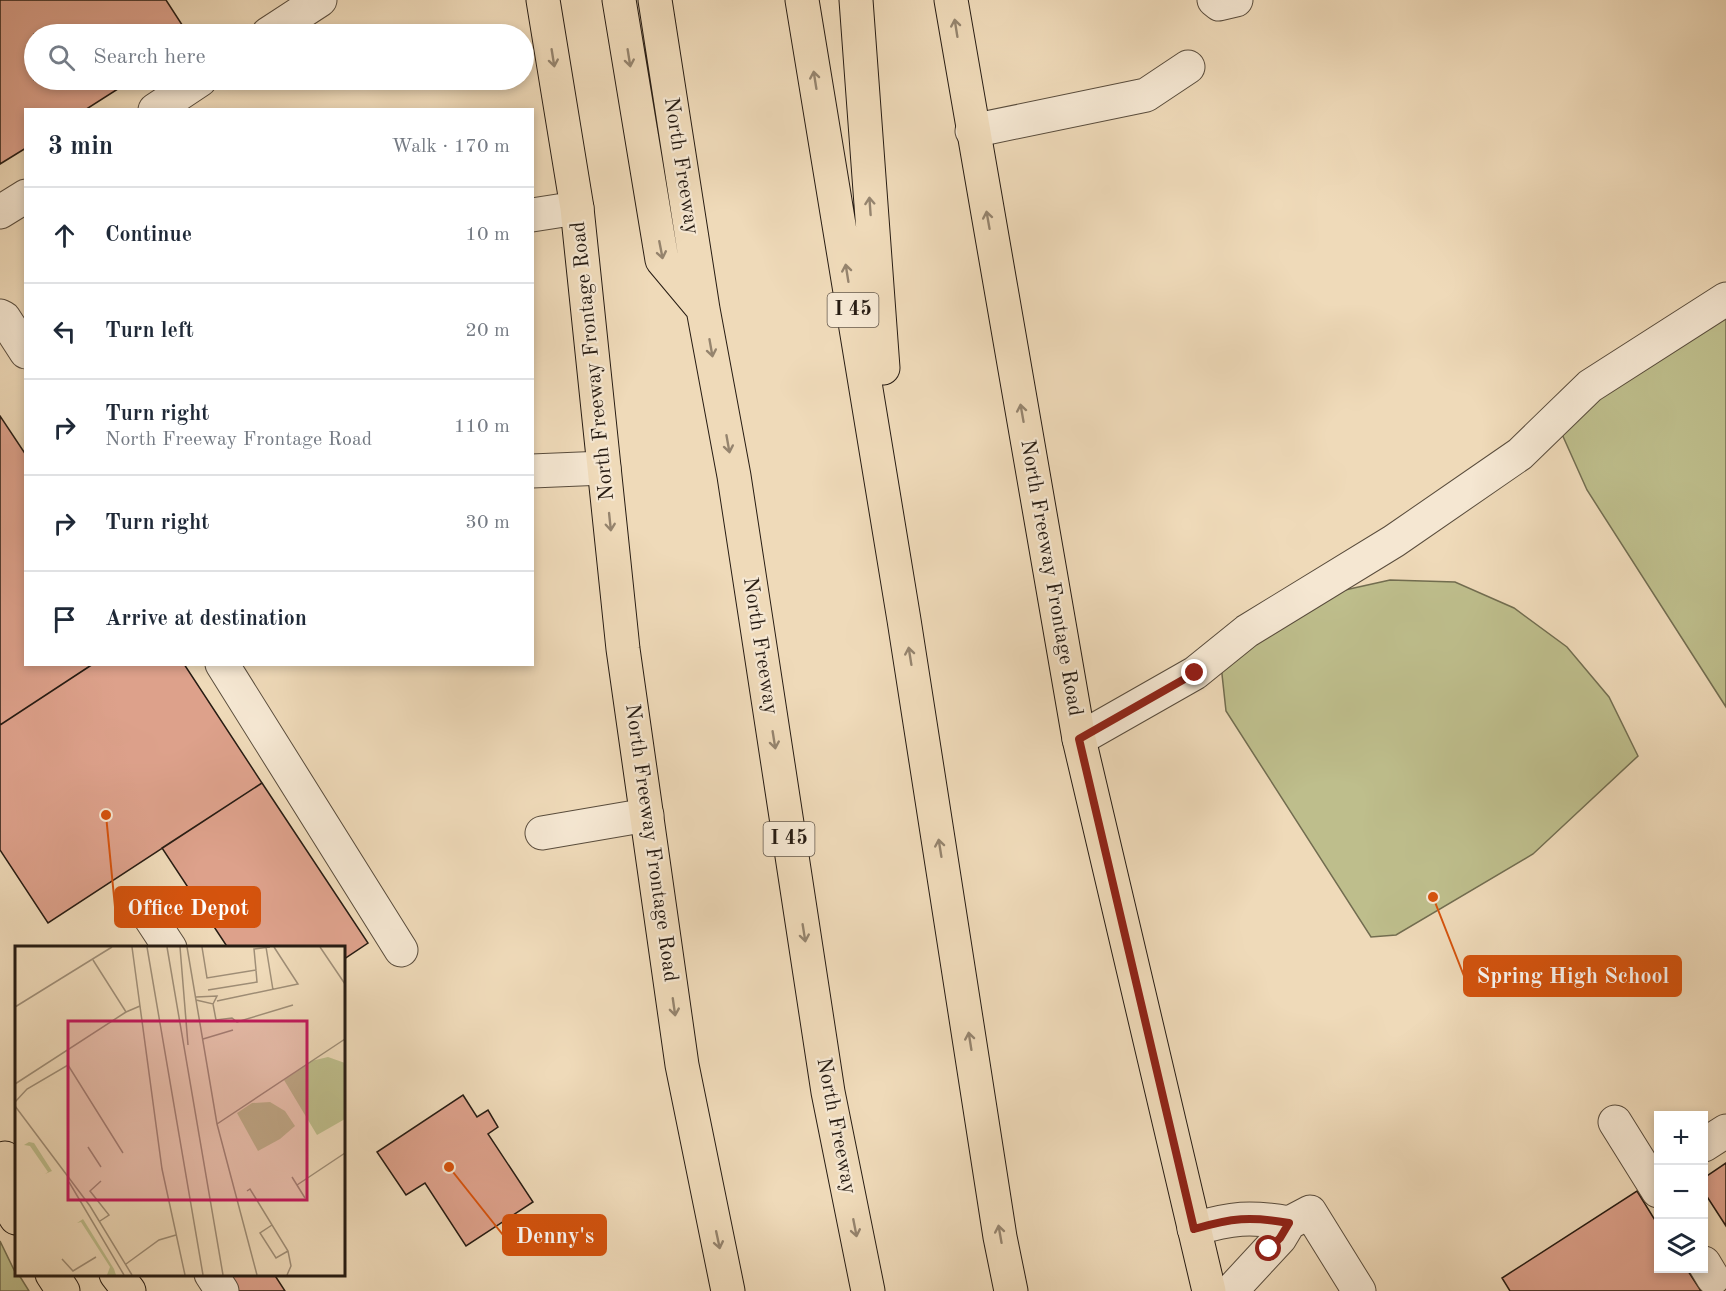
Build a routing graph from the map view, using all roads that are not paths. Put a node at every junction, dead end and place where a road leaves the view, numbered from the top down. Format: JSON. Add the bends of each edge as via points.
{"nodes":[{"id":1,"x":320,"y":0,"type":"edge"},
{"id":2,"x":543,"y":0,"type":"edge"},
{"id":3,"x":619,"y":0,"type":"edge"},
{"id":4,"x":655,"y":0,"type":"edge"},
{"id":5,"x":802,"y":0,"type":"edge"},
{"id":6,"x":856,"y":0,"type":"edge"},
{"id":7,"x":951,"y":0,"type":"edge"},
{"id":8,"x":1214,"y":0,"type":"edge"},
{"id":9,"x":1236,"y":0,"type":"edge"},
{"id":10,"x":283,"y":24,"type":"edge"},
{"id":11,"x":1188,"y":67,"type":"dead end"},
{"id":12,"x":185,"y":90,"type":"edge"},
{"id":13,"x":158,"y":108,"type":"edge"},
{"id":14,"x":972,"y":131,"type":"junction"},
{"id":15,"x":24,"y":196,"type":"edge"},
{"id":16,"x":577,"y":208,"type":"junction"},
{"id":17,"x":0,"y":212,"type":"edge"},
{"id":18,"x":534,"y":214,"type":"edge"},
{"id":19,"x":1726,"y":299,"type":"edge"},
{"id":20,"x":704,"y":309,"type":"junction"},
{"id":21,"x":0,"y":316,"type":"edge"},
{"id":22,"x":24,"y":349,"type":"edge"},
{"id":23,"x":604,"y":468,"type":"junction"},
{"id":24,"x":534,"y":471,"type":"edge"},
{"id":25,"x":904,"y":620,"type":"junction"},
{"id":26,"x":223,"y":666,"type":"edge"},
{"id":27,"x":1079,"y":739,"type":"junction"},
{"id":28,"x":646,"y":814,"type":"junction"},
{"id":29,"x":542,"y":833,"type":"dead end"},
{"id":30,"x":145,"y":910,"type":"dead end"},
{"id":31,"x":169,"y":946,"type":"edge"},
{"id":32,"x":401,"y":950,"type":"dead end"},
{"id":33,"x":1615,"y":1122,"type":"dead end"},
{"id":34,"x":1726,"y":1131,"type":"edge"},
{"id":35,"x":1708,"y":1142,"type":"edge"},
{"id":36,"x":9,"y":1156,"type":"edge"},
{"id":37,"x":1654,"y":1178,"type":"edge"},
{"id":38,"x":15,"y":1216,"type":"edge"},
{"id":39,"x":1289,"y":1223,"type":"junction"},
{"id":40,"x":1194,"y":1229,"type":"junction"},
{"id":41,"x":53,"y":1276,"type":"edge"},
{"id":42,"x":117,"y":1276,"type":"edge"},
{"id":43,"x":187,"y":1276,"type":"edge"},
{"id":44,"x":212,"y":1276,"type":"edge"},
{"id":45,"x":63,"y":1291,"type":"edge"},
{"id":46,"x":129,"y":1291,"type":"edge"},
{"id":47,"x":198,"y":1291,"type":"edge"},
{"id":48,"x":222,"y":1291,"type":"edge"},
{"id":49,"x":728,"y":1291,"type":"edge"},
{"id":50,"x":868,"y":1291,"type":"edge"},
{"id":51,"x":1011,"y":1291,"type":"edge"},
{"id":52,"x":1209,"y":1291,"type":"edge"},
{"id":53,"x":1231,"y":1291,"type":"edge"},
{"id":54,"x":1359,"y":1291,"type":"edge"}],
"edges":[{"from":1,"to":10,"type":"lane"},
{"from":2,"to":16,"type":"main road","name":"North Freeway Frontage Road","one_way":true},
{"from":3,"to":20,"type":"main road","one_way":true,"via":[[662,260]]},
{"from":4,"to":20,"type":"main road","name":"North Freeway","number":"I 45"},
{"from":25,"to":5,"type":"main road","number":"I 45","one_way":true},
{"from":25,"to":6,"type":"main road","one_way":true},
{"from":14,"to":7,"type":"main road","name":"North Freeway Frontage Road","one_way":true},
{"from":8,"to":9,"type":"lane","via":[[1219,4]]},
{"from":11,"to":14,"type":"lane","via":[[1146,95]]},
{"from":12,"to":13,"type":"lane"},
{"from":27,"to":14,"type":"main road","name":"North Freeway Frontage Road","one_way":true},
{"from":15,"to":17,"type":"lane"},
{"from":16,"to":18,"type":"lane"},
{"from":16,"to":23,"type":"main road","name":"North Freeway Frontage Road"},
{"from":19,"to":27,"type":"lane","via":[[1590,386],[1520,454],[1394,541],[1247,631],[1195,673]]},
{"from":20,"to":50,"type":"main road","name":"North Freeway","number":"I 45","one_way":true,"via":[[734,476],[828,1092]]},
{"from":21,"to":22,"type":"lane"},
{"from":23,"to":24,"type":"lane"},
{"from":23,"to":28,"type":"main road","name":"North Freeway Frontage Road","one_way":true},
{"from":51,"to":25,"type":"main road","number":"I 45","one_way":true},
{"from":26,"to":32,"type":"lane"},
{"from":27,"to":40,"type":"main road","name":"North Freeway Frontage Road"},
{"from":28,"to":29,"type":"lane"},
{"from":28,"to":49,"type":"main road","name":"North Freeway Frontage Road","one_way":true,"via":[[682,1065]]},
{"from":30,"to":31,"type":"lane"},
{"from":33,"to":37,"type":"lane"},
{"from":34,"to":35,"type":"lane"},
{"from":36,"to":38,"type":"main road"},
{"from":39,"to":40,"type":"lane","via":[[1233,1218]]},
{"from":39,"to":53,"type":"lane"},
{"from":39,"to":54,"type":"lane","via":[[1310,1212]]},
{"from":40,"to":52,"type":"main road","name":"North Freeway Frontage Road"},
{"from":41,"to":45,"type":"main road"},
{"from":42,"to":46,"type":"main road"},
{"from":43,"to":47,"type":"lane"},
{"from":44,"to":48,"type":"lane"}]}
